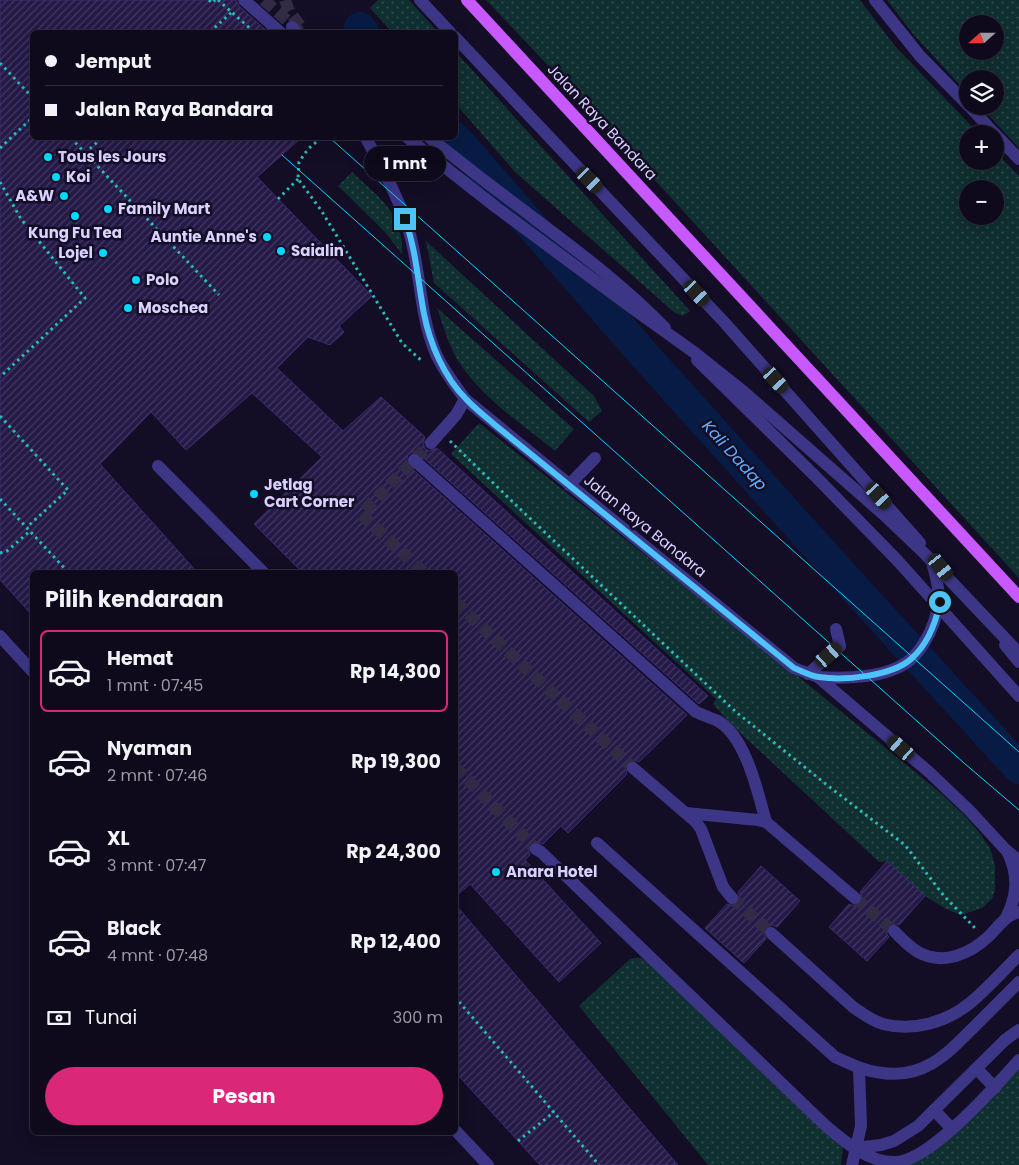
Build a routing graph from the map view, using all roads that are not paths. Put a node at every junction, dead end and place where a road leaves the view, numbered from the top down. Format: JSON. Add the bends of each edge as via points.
{"nodes":[{"id":1,"x":244,"y":0,"type":"edge"},
{"id":2,"x":420,"y":0,"type":"edge"},
{"id":3,"x":467,"y":0,"type":"edge"},
{"id":4,"x":875,"y":0,"type":"edge"},
{"id":5,"x":288,"y":30,"type":"edge"},
{"id":6,"x":448,"y":30,"type":"edge"},
{"id":7,"x":458,"y":40,"type":"edge"},
{"id":8,"x":959,"y":97,"type":"edge"},
{"id":9,"x":977,"y":115,"type":"edge"},
{"id":10,"x":986,"y":125,"type":"edge"},
{"id":11,"x":367,"y":140,"type":"edge"},
{"id":12,"x":411,"y":140,"type":"edge"},
{"id":13,"x":433,"y":140,"type":"edge"},
{"id":14,"x":1004,"y":143,"type":"edge"},
{"id":15,"x":1019,"y":159,"type":"edge"},
{"id":16,"x":465,"y":399,"type":"junction"},
{"id":17,"x":431,"y":442,"type":"tunnel mouth"},
{"id":18,"x":595,"y":458,"type":"dead end"},
{"id":19,"x":414,"y":460,"type":"dead end"},
{"id":20,"x":158,"y":466,"type":"dead end"},
{"id":21,"x":569,"y":485,"type":"junction"},
{"id":22,"x":930,"y":554,"type":"junction"},
{"id":23,"x":261,"y":570,"type":"edge"},
{"id":24,"x":1019,"y":597,"type":"edge"},
{"id":25,"x":836,"y":629,"type":"dead end"},
{"id":26,"x":0,"y":636,"type":"edge"},
{"id":27,"x":1019,"y":653,"type":"edge"},
{"id":28,"x":1019,"y":662,"type":"edge"},
{"id":29,"x":30,"y":669,"type":"edge"},
{"id":30,"x":813,"y":675,"type":"junction"},
{"id":31,"x":1019,"y":696,"type":"edge"},
{"id":32,"x":633,"y":768,"type":"tunnel mouth"},
{"id":33,"x":686,"y":814,"type":"junction"},
{"id":34,"x":766,"y":822,"type":"junction"},
{"id":35,"x":597,"y":844,"type":"dead end"},
{"id":36,"x":536,"y":849,"type":"tunnel mouth"},
{"id":37,"x":1005,"y":849,"type":"junction"},
{"id":38,"x":1019,"y":861,"type":"edge"},
{"id":39,"x":732,"y":898,"type":"tunnel mouth"},
{"id":40,"x":854,"y":898,"type":"tunnel mouth"},
{"id":41,"x":1019,"y":912,"type":"edge"},
{"id":42,"x":1006,"y":918,"type":"junction"},
{"id":43,"x":894,"y":931,"type":"tunnel mouth"},
{"id":44,"x":771,"y":933,"type":"tunnel mouth"},
{"id":45,"x":1019,"y":954,"type":"edge"},
{"id":46,"x":1019,"y":982,"type":"edge"},
{"id":47,"x":1019,"y":1030,"type":"edge"},
{"id":48,"x":1019,"y":1060,"type":"edge"},
{"id":49,"x":859,"y":1068,"type":"junction"},
{"id":50,"x":977,"y":1069,"type":"junction"},
{"id":51,"x":995,"y":1088,"type":"junction"},
{"id":52,"x":934,"y":1110,"type":"junction"},
{"id":53,"x":952,"y":1129,"type":"junction"},
{"id":54,"x":458,"y":1133,"type":"edge"},
{"id":55,"x":855,"y":1148,"type":"junction"},
{"id":56,"x":488,"y":1165,"type":"edge"},
{"id":57,"x":852,"y":1165,"type":"edge"}],
"edges":[{"from":1,"to":5,"type":"street"},
{"from":2,"to":6,"type":"street"},
{"from":3,"to":24,"type":"main road","name":"Jalan Raya Bandara"},
{"from":4,"to":8,"type":"street","via":[[920,56]]},
{"from":7,"to":22,"type":"street","via":[[724,322]]},
{"from":9,"to":10,"type":"street"},
{"from":11,"to":16,"type":"street","name":"Jalan Raya Bandara","via":[[409,232],[424,315],[436,355]]},
{"from":12,"to":27,"type":"street","bridge":true,"via":[[744,392],[919,548]]},
{"from":13,"to":31,"type":"street","bridge":true,"via":[[582,253],[638,300],[897,560]]},
{"from":14,"to":15,"type":"street"},
{"from":16,"to":17,"type":"street","via":[[456,415]]},
{"from":16,"to":21,"type":"street","name":"Jalan Raya Bandara"},
{"from":18,"to":21,"type":"street"},
{"from":19,"to":34,"type":"street","via":[[696,712],[720,722],[738,741],[755,781]]},
{"from":20,"to":23,"type":"street"},
{"from":21,"to":30,"type":"street","name":"Jalan Raya Bandara","via":[[794,668]]},
{"from":22,"to":28,"type":"street"},
{"from":22,"to":30,"type":"street","via":[[940,602],[937,618],[926,641],[911,660],[890,670],[854,678]]},
{"from":25,"to":30,"type":"street","via":[[840,646]]},
{"from":26,"to":29,"type":"street"},
{"from":30,"to":37,"type":"street","name":"Jalan Raya Bandara","via":[[929,772]]},
{"from":32,"to":33,"type":"street"},
{"from":33,"to":34,"type":"street"},
{"from":33,"to":39,"type":"street","via":[[701,829],[723,887]]},
{"from":34,"to":40,"type":"street"},
{"from":35,"to":49,"type":"street","via":[[835,1057]]},
{"from":36,"to":55,"type":"street","via":[[826,1126]]},
{"from":37,"to":38,"type":"street","name":"Jalan Raya Bandara"},
{"from":37,"to":42,"type":"street","via":[[1012,860],[1018,887],[1016,900]]},
{"from":41,"to":42,"type":"street"},
{"from":42,"to":43,"type":"street","via":[[971,951],[949,958],[926,956]]},
{"from":44,"to":45,"type":"street","via":[[860,1012],[884,1024],[905,1027],[949,1018],[970,1003]]},
{"from":46,"to":49,"type":"street","via":[[946,1055],[930,1065],[897,1074]]},
{"from":47,"to":50,"type":"street"},
{"from":48,"to":51,"type":"street"},
{"from":49,"to":55,"type":"street","via":[[861,1126]]},
{"from":50,"to":51,"type":"street"},
{"from":50,"to":52,"type":"street"},
{"from":51,"to":53,"type":"street"},
{"from":52,"to":53,"type":"street"},
{"from":52,"to":55,"type":"street","via":[[918,1126],[894,1141]]},
{"from":53,"to":55,"type":"street","via":[[923,1153],[909,1160],[898,1162],[871,1158]]},
{"from":54,"to":56,"type":"street"},
{"from":55,"to":57,"type":"street"}]}
